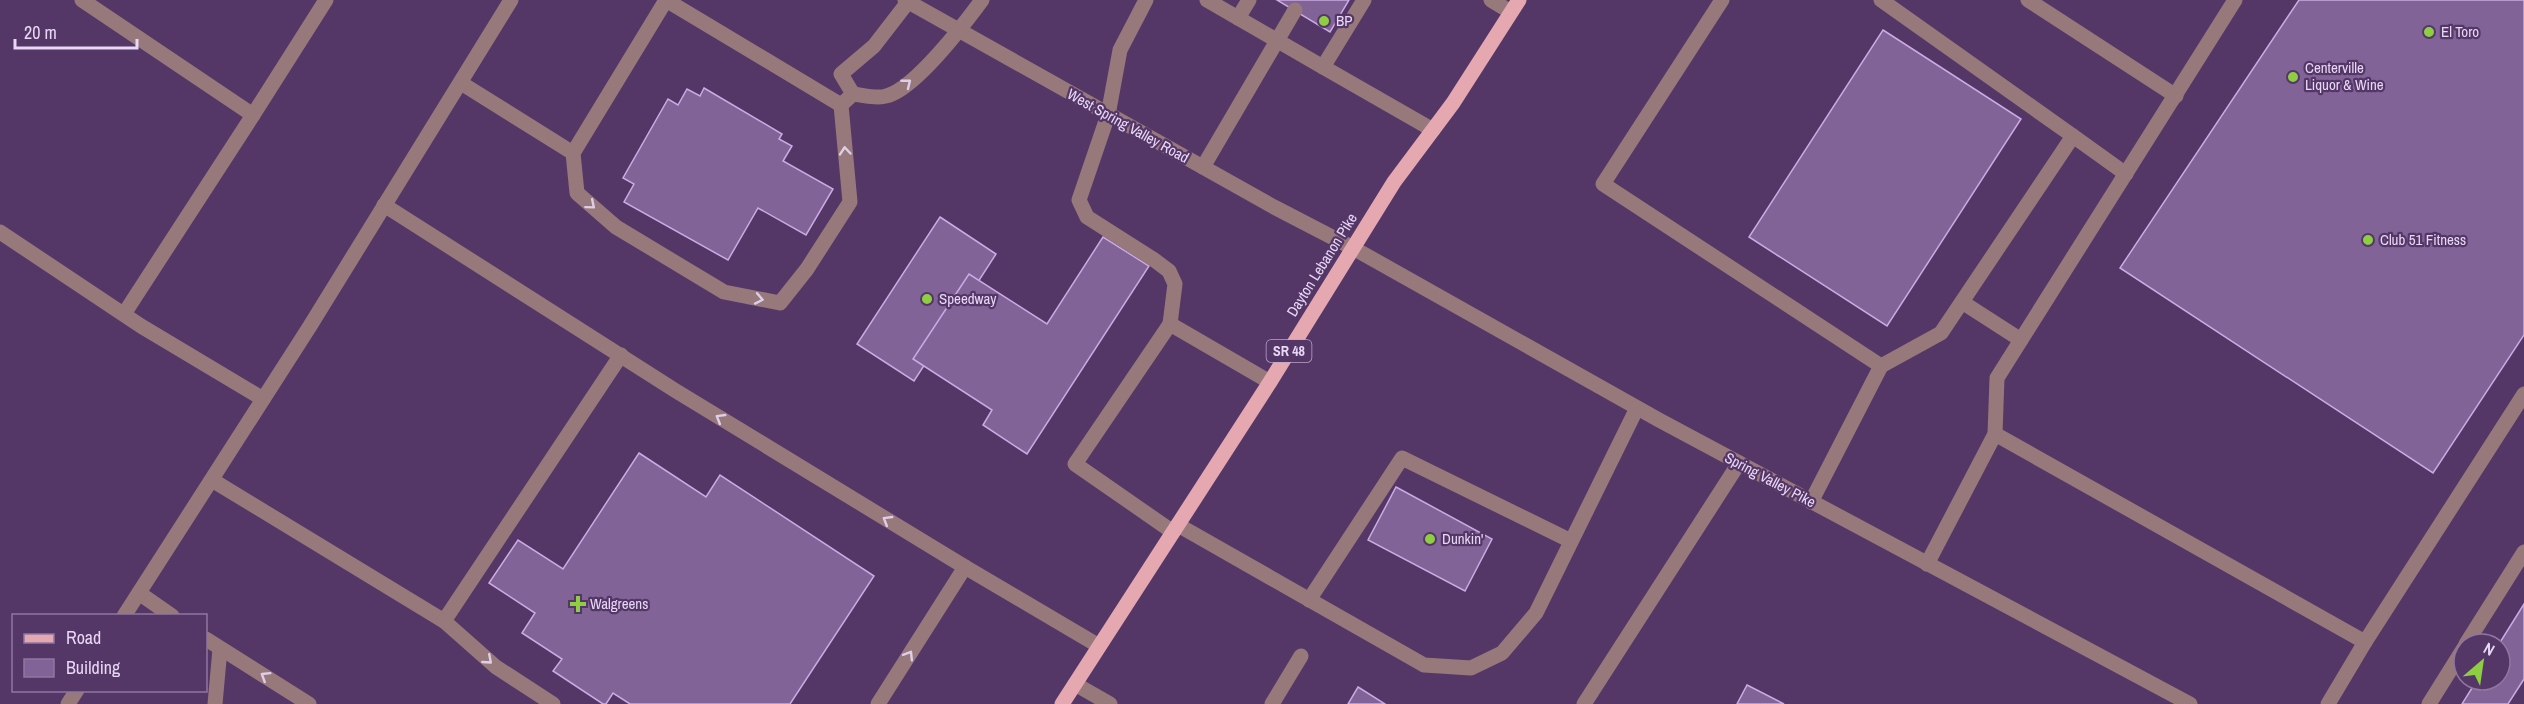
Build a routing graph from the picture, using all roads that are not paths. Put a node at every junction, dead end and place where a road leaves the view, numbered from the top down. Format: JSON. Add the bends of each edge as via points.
{"nodes":[{"id":1,"x":82,"y":0,"type":"edge"},
{"id":2,"x":326,"y":0,"type":"edge"},
{"id":3,"x":511,"y":0,"type":"edge"},
{"id":4,"x":982,"y":0,"type":"edge"},
{"id":5,"x":1146,"y":0,"type":"edge"},
{"id":6,"x":1207,"y":0,"type":"edge"},
{"id":7,"x":1249,"y":0,"type":"edge"},
{"id":8,"x":1364,"y":0,"type":"edge"},
{"id":9,"x":1491,"y":0,"type":"edge"},
{"id":10,"x":1722,"y":0,"type":"edge"},
{"id":11,"x":1881,"y":0,"type":"edge"},
{"id":12,"x":2028,"y":0,"type":"edge"},
{"id":13,"x":2235,"y":0,"type":"edge"},
{"id":14,"x":907,"y":1,"type":"edge"},
{"id":15,"x":1515,"y":6,"type":"edge"},
{"id":16,"x":1295,"y":10,"type":"dead end"},
{"id":17,"x":1238,"y":18,"type":"junction"},
{"id":18,"x":959,"y":30,"type":"junction"},
{"id":19,"x":1277,"y":40,"type":"junction"},
{"id":20,"x":1323,"y":67,"type":"junction"},
{"id":21,"x":461,"y":83,"type":"junction"},
{"id":22,"x":853,"y":94,"type":"junction"},
{"id":23,"x":2176,"y":96,"type":"junction"},
{"id":24,"x":841,"y":105,"type":"junction"},
{"id":25,"x":253,"y":115,"type":"junction"},
{"id":26,"x":1108,"y":115,"type":"junction"},
{"id":27,"x":1433,"y":130,"type":"junction"},
{"id":28,"x":2073,"y":135,"type":"junction"},
{"id":29,"x":573,"y":153,"type":"junction"},
{"id":30,"x":1203,"y":168,"type":"junction"},
{"id":31,"x":2126,"y":174,"type":"junction"},
{"id":32,"x":384,"y":205,"type":"junction"},
{"id":33,"x":0,"y":232,"type":"edge"},
{"id":34,"x":1353,"y":248,"type":"junction"},
{"id":35,"x":1962,"y":302,"type":"junction"},
{"id":36,"x":124,"y":314,"type":"junction"},
{"id":37,"x":1170,"y":324,"type":"junction"},
{"id":38,"x":2020,"y":340,"type":"junction"},
{"id":39,"x":621,"y":355,"type":"junction"},
{"id":40,"x":1881,"y":366,"type":"junction"},
{"id":41,"x":1270,"y":382,"type":"junction"},
{"id":42,"x":2524,"y":394,"type":"edge"},
{"id":43,"x":263,"y":399,"type":"junction"},
{"id":44,"x":1637,"y":408,"type":"junction"},
{"id":45,"x":1995,"y":434,"type":"junction"},
{"id":46,"x":1739,"y":463,"type":"junction"},
{"id":47,"x":212,"y":480,"type":"junction"},
{"id":48,"x":1811,"y":502,"type":"junction"},
{"id":49,"x":1176,"y":529,"type":"junction"},
{"id":50,"x":1571,"y":541,"type":"junction"},
{"id":51,"x":2524,"y":552,"type":"edge"},
{"id":52,"x":1927,"y":564,"type":"junction"},
{"id":53,"x":965,"y":567,"type":"junction"},
{"id":54,"x":139,"y":593,"type":"junction"},
{"id":55,"x":1309,"y":600,"type":"junction"},
{"id":56,"x":125,"y":614,"type":"edge"},
{"id":57,"x":170,"y":614,"type":"edge"},
{"id":58,"x":444,"y":621,"type":"junction"},
{"id":59,"x":2474,"y":632,"type":"edge"},
{"id":60,"x":207,"y":640,"type":"edge"},
{"id":61,"x":2364,"y":642,"type":"junction"},
{"id":62,"x":1099,"y":646,"type":"junction"},
{"id":63,"x":220,"y":649,"type":"junction"},
{"id":64,"x":1300,"y":656,"type":"dead end"},
{"id":65,"x":2452,"y":667,"type":"edge"},
{"id":66,"x":1075,"y":684,"type":"junction"},
{"id":67,"x":215,"y":704,"type":"edge"},
{"id":68,"x":309,"y":704,"type":"edge"},
{"id":69,"x":553,"y":704,"type":"edge"},
{"id":70,"x":878,"y":704,"type":"edge"},
{"id":71,"x":1062,"y":704,"type":"edge"},
{"id":72,"x":1110,"y":704,"type":"edge"},
{"id":73,"x":1272,"y":704,"type":"edge"},
{"id":74,"x":1584,"y":704,"type":"edge"},
{"id":75,"x":2190,"y":704,"type":"edge"},
{"id":76,"x":2328,"y":704,"type":"edge"},
{"id":77,"x":2429,"y":704,"type":"edge"}],
"edges":[{"from":1,"to":25,"type":"street"},
{"from":2,"to":25,"type":"street"},
{"from":3,"to":21,"type":"street"},
{"from":4,"to":18,"type":"street"},
{"from":5,"to":26,"type":"street","via":[[1120,50]]},
{"from":6,"to":17,"type":"street"},
{"from":7,"to":17,"type":"street"},
{"from":8,"to":20,"type":"street"},
{"from":9,"to":15,"type":"street"},
{"from":10,"to":40,"type":"street","via":[[1603,184]]},
{"from":11,"to":28,"type":"street"},
{"from":12,"to":23,"type":"street"},
{"from":13,"to":23,"type":"street"},
{"from":14,"to":18,"type":"street","name":"West Spring Valley Road"},
{"from":14,"to":22,"type":"street","via":[[873,45],[842,74]]},
{"from":15,"to":27,"type":"main road","name":"Dayton Lebanon Pike","number":"SR 48"},
{"from":16,"to":19,"type":"street"},
{"from":17,"to":19,"type":"street"},
{"from":22,"to":18,"type":"street","one_way":true,"via":[[885,97],[896,92],[913,80]]},
{"from":18,"to":26,"type":"street","name":"West Spring Valley Road"},
{"from":19,"to":20,"type":"street"},
{"from":19,"to":30,"type":"street"},
{"from":20,"to":27,"type":"street"},
{"from":21,"to":29,"type":"street"},
{"from":21,"to":32,"type":"street"},
{"from":22,"to":24,"type":"street"},
{"from":23,"to":31,"type":"street"},
{"from":24,"to":29,"type":"street","via":[[666,0]]},
{"from":29,"to":24,"type":"street","one_way":true,"via":[[577,193],[616,227],[724,292],[780,303],[850,202]]},
{"from":25,"to":36,"type":"street"},
{"from":26,"to":30,"type":"street","name":"West Spring Valley Road"},
{"from":26,"to":37,"type":"street","via":[[1079,200],[1087,218],[1168,271],[1175,284]]},
{"from":27,"to":34,"type":"main road","name":"Dayton Lebanon Pike","number":"SR 48","via":[[1394,182]]},
{"from":28,"to":31,"type":"street"},
{"from":28,"to":35,"type":"street"},
{"from":30,"to":34,"type":"street","name":"West Spring Valley Road"},
{"from":31,"to":38,"type":"street"},
{"from":32,"to":39,"type":"street"},
{"from":32,"to":43,"type":"street"},
{"from":33,"to":36,"type":"street"},
{"from":34,"to":41,"type":"main road","name":"Dayton Lebanon Pike","number":"SR 48"},
{"from":34,"to":44,"type":"street","name":"Spring Valley Pike"},
{"from":35,"to":38,"type":"street"},
{"from":35,"to":40,"type":"street","via":[[1941,333]]},
{"from":36,"to":43,"type":"street"},
{"from":37,"to":41,"type":"street"},
{"from":37,"to":49,"type":"street","via":[[1075,464]]},
{"from":38,"to":45,"type":"street","via":[[1997,378]]},
{"from":53,"to":39,"type":"street","one_way":true},
{"from":39,"to":58,"type":"street"},
{"from":40,"to":48,"type":"street"},
{"from":41,"to":49,"type":"main road","name":"Dayton Lebanon Pike","number":"SR 48"},
{"from":42,"to":61,"type":"street"},
{"from":43,"to":47,"type":"street"},
{"from":44,"to":46,"type":"street","name":"Spring Valley Pike"},
{"from":44,"to":50,"type":"street"},
{"from":45,"to":52,"type":"street"},
{"from":45,"to":61,"type":"street"},
{"from":46,"to":48,"type":"street","name":"Spring Valley Pike"},
{"from":46,"to":74,"type":"street"},
{"from":47,"to":54,"type":"street"},
{"from":47,"to":58,"type":"street"},
{"from":48,"to":52,"type":"street","name":"Spring Valley Pike"},
{"from":49,"to":55,"type":"street"},
{"from":49,"to":62,"type":"main road","name":"Dayton Lebanon Pike","number":"SR 48"},
{"from":50,"to":55,"type":"street","via":[[1536,613],[1502,653],[1471,668],[1425,665]]},
{"from":50,"to":55,"type":"street","via":[[1402,458]]},
{"from":51,"to":59,"type":"street"},
{"from":52,"to":75,"type":"street","name":"Spring Valley Pike"},
{"from":53,"to":62,"type":"street"},
{"from":70,"to":53,"type":"street","one_way":true},
{"from":54,"to":56,"type":"street"},
{"from":54,"to":57,"type":"street"},
{"from":58,"to":69,"type":"street","one_way":true,"via":[[496,667]]},
{"from":60,"to":63,"type":"street"},
{"from":61,"to":76,"type":"street"},
{"from":62,"to":66,"type":"main road","name":"Dayton Lebanon Pike","number":"SR 48"},
{"from":63,"to":67,"type":"street"},
{"from":68,"to":63,"type":"street","one_way":true},
{"from":64,"to":73,"type":"street"},
{"from":65,"to":77,"type":"street"},
{"from":66,"to":71,"type":"main road","name":"Dayton Lebanon Pike","number":"SR 48"},
{"from":66,"to":72,"type":"street"}]}
